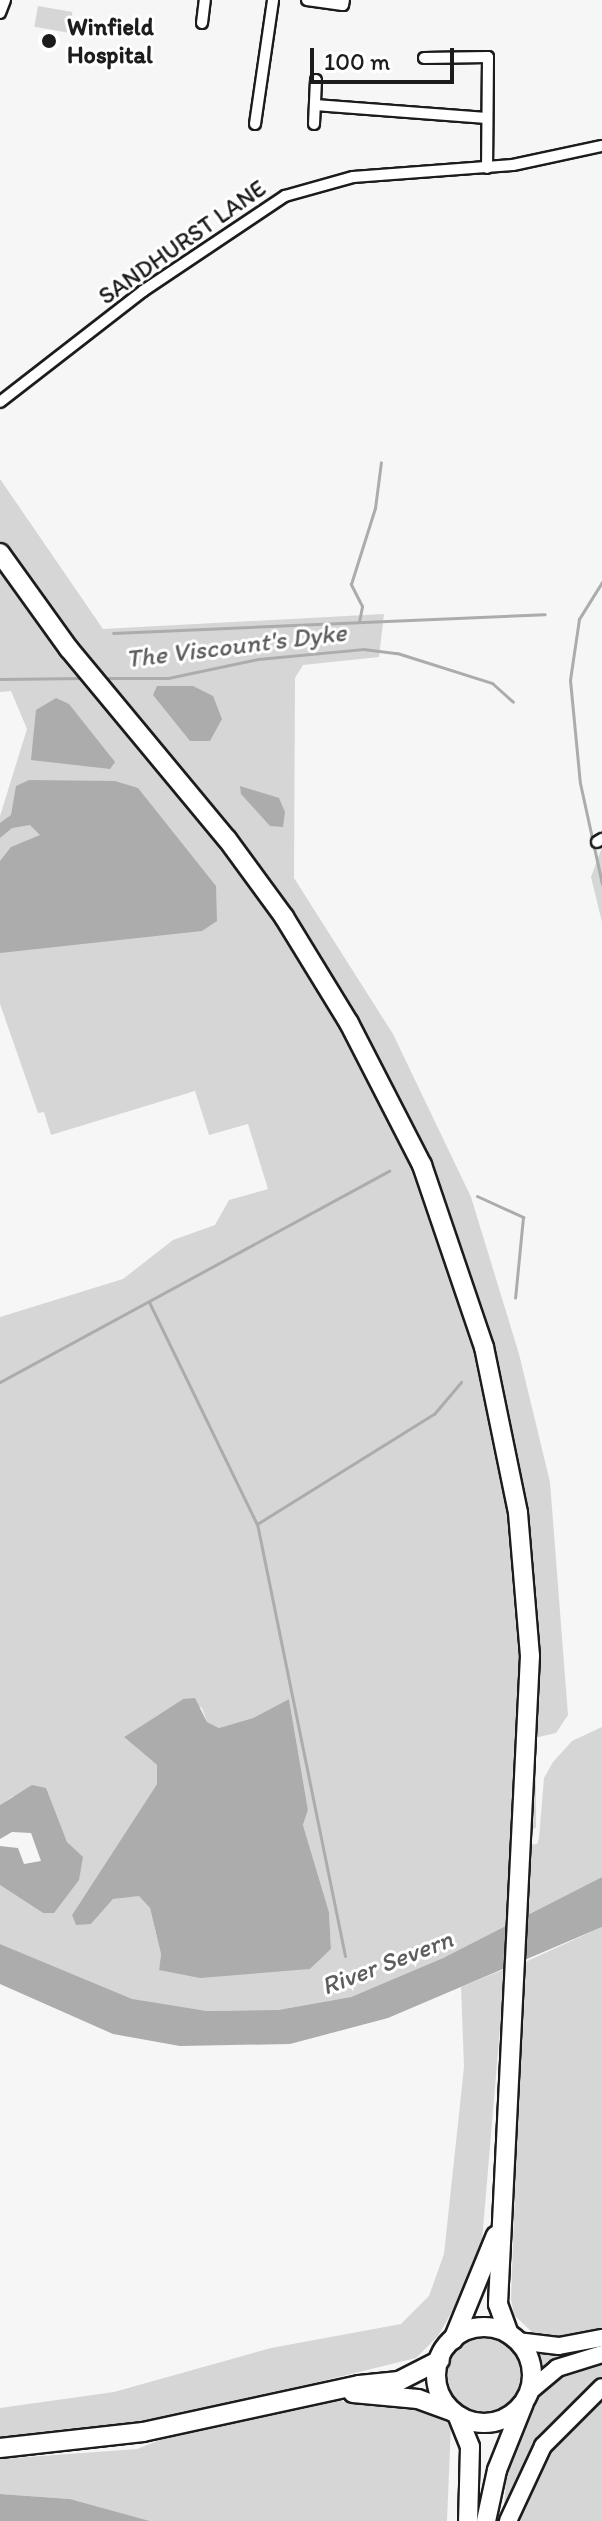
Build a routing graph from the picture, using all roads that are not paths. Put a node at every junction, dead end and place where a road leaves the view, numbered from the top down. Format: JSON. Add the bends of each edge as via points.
{"nodes":[{"id":1,"x":5,"y":0,"type":"edge"},
{"id":2,"x":205,"y":0,"type":"edge"},
{"id":3,"x":273,"y":0,"type":"edge"},
{"id":4,"x":307,"y":0,"type":"edge"},
{"id":5,"x":344,"y":0,"type":"edge"},
{"id":6,"x":0,"y":15,"type":"edge"},
{"id":7,"x":202,"y":23,"type":"dead end"},
{"id":8,"x":424,"y":58,"type":"dead end"},
{"id":9,"x":316,"y":80,"type":"dead end"},
{"id":10,"x":315,"y":105,"type":"junction"},
{"id":11,"x":487,"y":118,"type":"junction"},
{"id":12,"x":255,"y":124,"type":"dead end"},
{"id":13,"x":314,"y":124,"type":"dead end"},
{"id":14,"x":602,"y":146,"type":"edge"},
{"id":15,"x":487,"y":168,"type":"junction"},
{"id":16,"x":0,"y":402,"type":"edge"},
{"id":17,"x":0,"y":553,"type":"edge"},
{"id":18,"x":502,"y":2217,"type":"junction"},
{"id":19,"x":513,"y":2337,"type":"junction"},
{"id":20,"x":602,"y":2338,"type":"edge"},
{"id":21,"x":452,"y":2340,"type":"junction"},
{"id":22,"x":602,"y":2354,"type":"edge"},
{"id":23,"x":440,"y":2360,"type":"junction"},
{"id":24,"x":602,"y":2387,"type":"edge"},
{"id":25,"x":338,"y":2392,"type":"junction"},
{"id":26,"x":528,"y":2394,"type":"junction"},
{"id":27,"x":455,"y":2414,"type":"junction"},
{"id":28,"x":0,"y":2448,"type":"edge"},
{"id":29,"x":468,"y":2521,"type":"edge"},
{"id":30,"x":486,"y":2521,"type":"edge"},
{"id":31,"x":508,"y":2521,"type":"edge"}],
"edges":[{"from":1,"to":6,"type":"street"},
{"from":2,"to":7,"type":"street"},
{"from":3,"to":12,"type":"street"},
{"from":4,"to":5,"type":"street","via":[[343,5]]},
{"from":8,"to":11,"type":"street","via":[[488,57]]},
{"from":9,"to":10,"type":"street"},
{"from":10,"to":11,"type":"street"},
{"from":10,"to":13,"type":"street"},
{"from":11,"to":15,"type":"street"},
{"from":14,"to":15,"type":"street","name":"SANDHURST LANE"},
{"from":15,"to":16,"type":"street","name":"SANDHURST LANE","via":[[361,176],[285,196],[143,291]]},
{"from":17,"to":18,"type":"highway","via":[[69,649],[227,839],[284,917],[357,1036],[422,1165],[453,1245],[495,1386],[524,1574],[529,1710]]},
{"from":18,"to":19,"type":"highway","via":[[498,2304]]},
{"from":18,"to":21,"type":"highway","via":[[477,2292]]},
{"from":19,"to":20,"type":"main road","via":[[559,2346]]},
{"from":19,"to":21,"type":"highway","via":[[475,2327]]},
{"from":19,"to":26,"type":"highway","via":[[532,2370]]},
{"from":21,"to":23,"type":"highway"},
{"from":22,"to":26,"type":"main road","via":[[557,2368]]},
{"from":23,"to":25,"type":"highway","via":[[413,2376]]},
{"from":23,"to":27,"type":"highway","via":[[439,2389]]},
{"from":24,"to":31,"type":"main road","via":[[543,2446]]},
{"from":25,"to":27,"type":"highway","via":[[410,2398]]},
{"from":25,"to":28,"type":"highway","via":[[123,2436]]},
{"from":26,"to":27,"type":"highway","via":[[488,2424]]},
{"from":26,"to":30,"type":"highway","via":[[497,2470]]},
{"from":27,"to":29,"type":"highway","via":[[470,2447]]}]}
